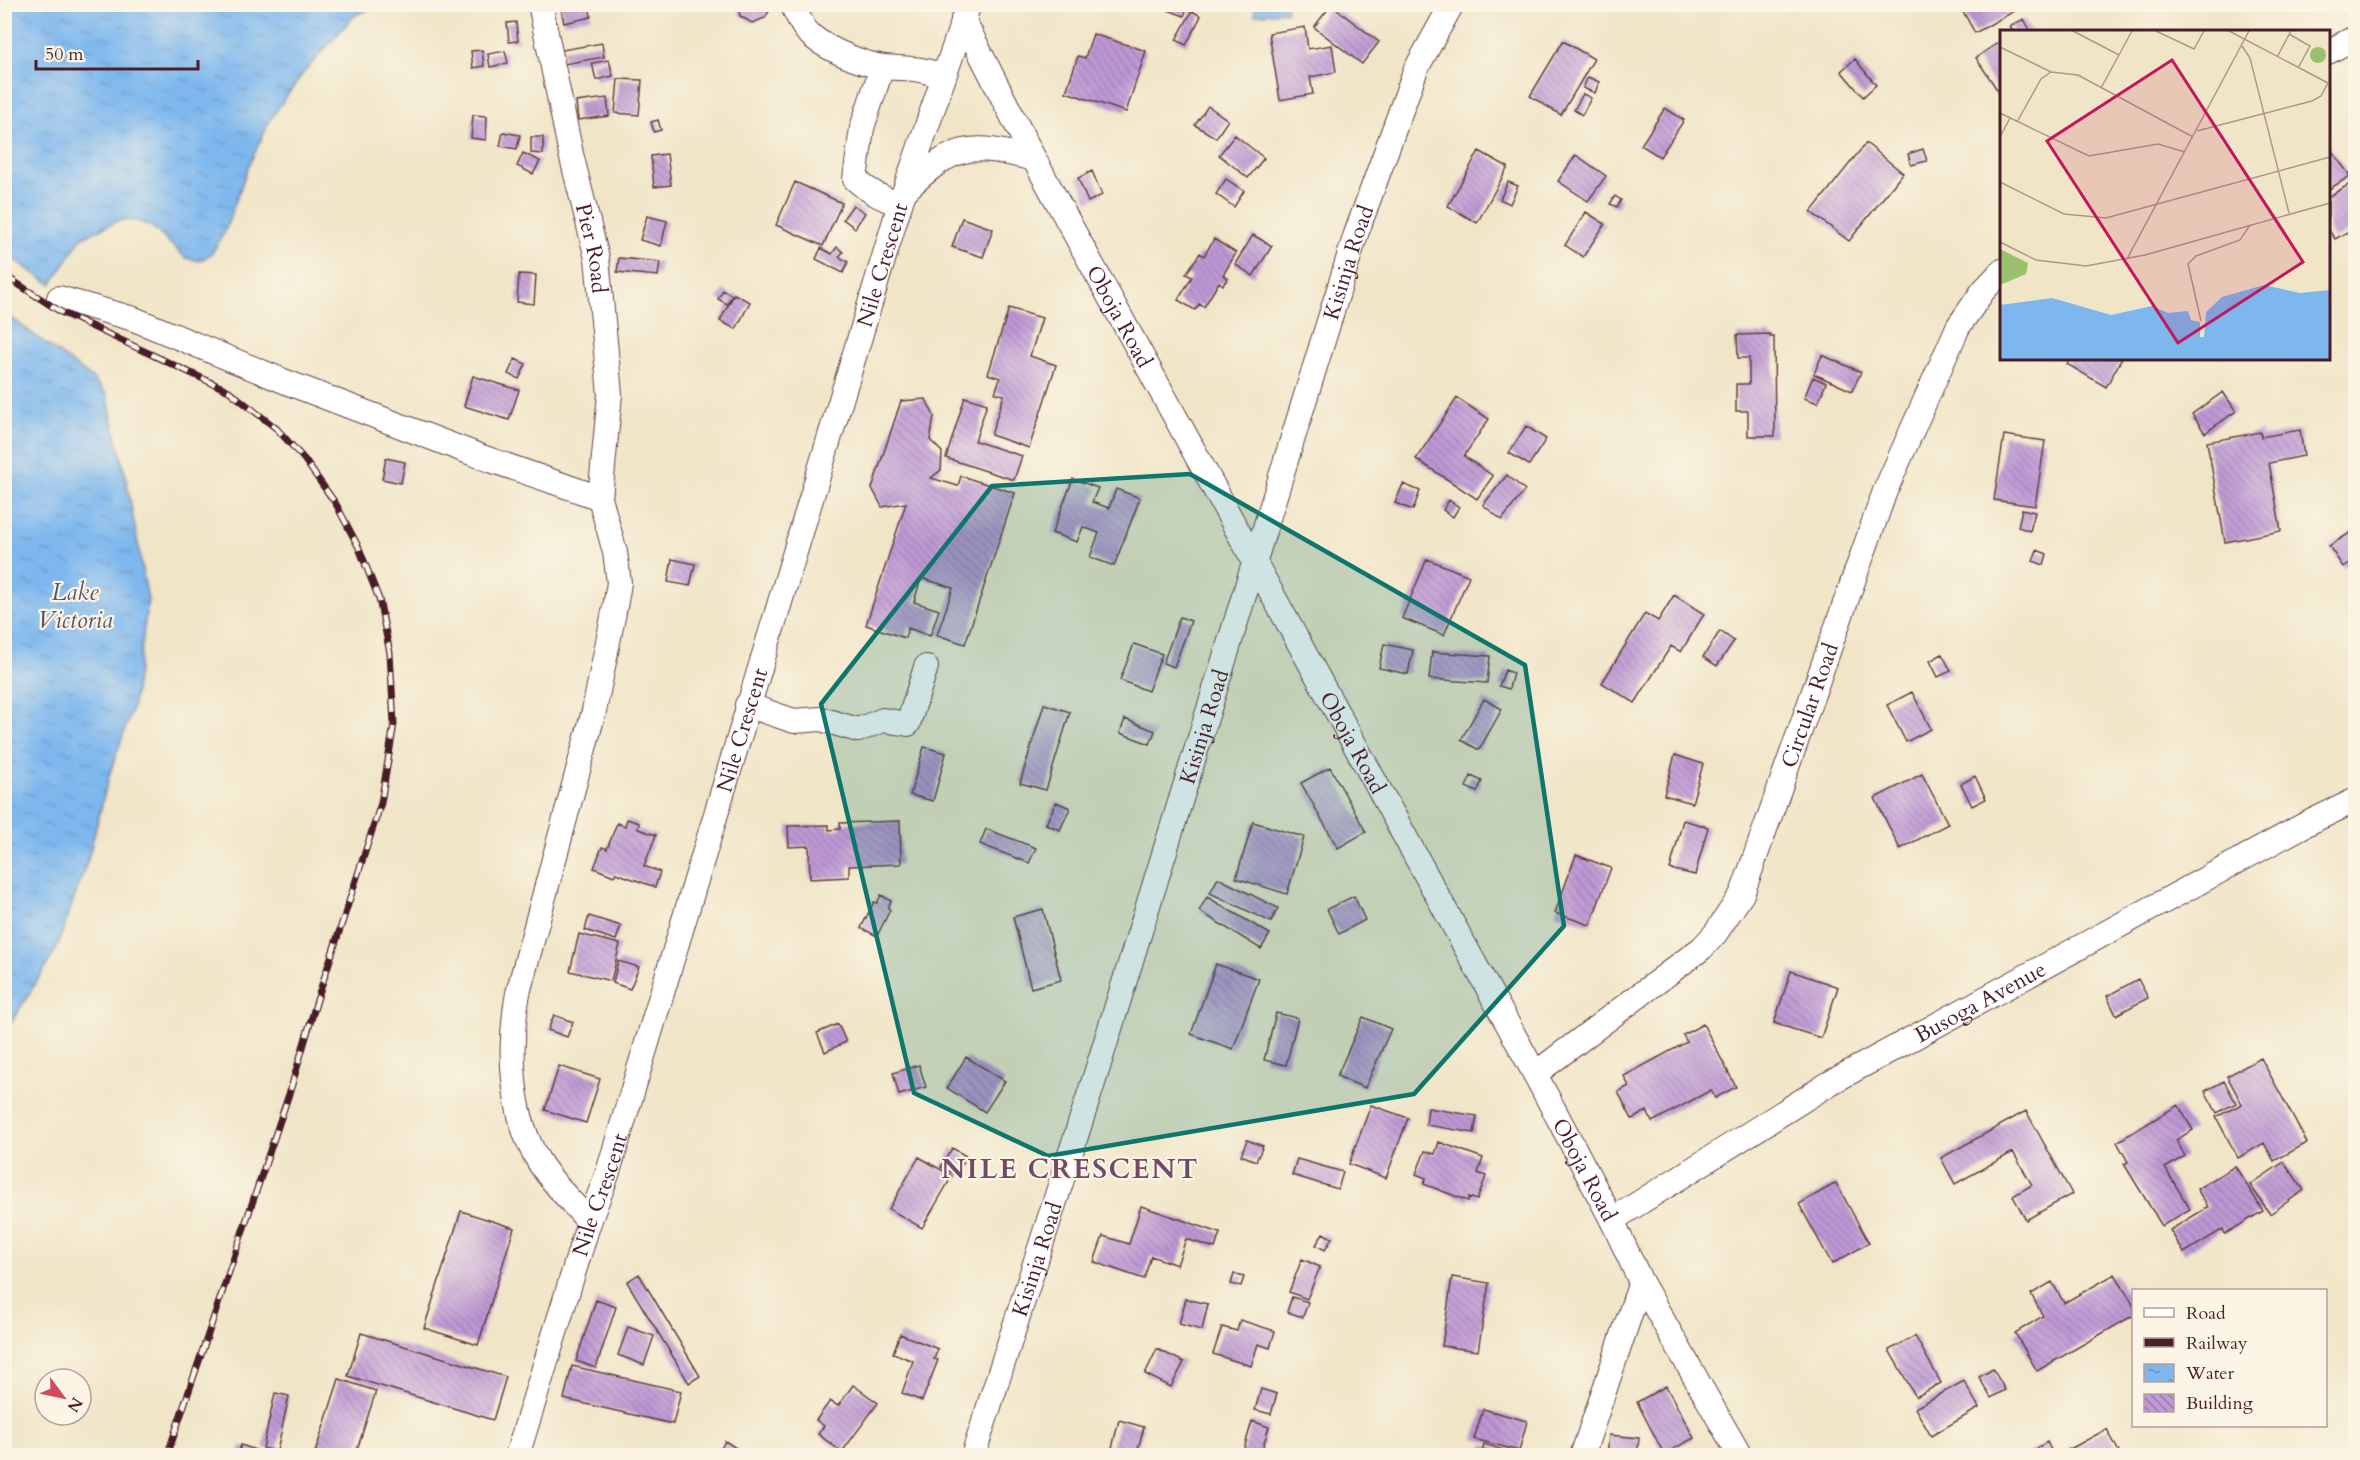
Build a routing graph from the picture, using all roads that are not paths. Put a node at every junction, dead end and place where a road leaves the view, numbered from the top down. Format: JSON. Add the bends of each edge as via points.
{"nodes":[{"id":1,"x":540,"y":4,"type":"edge"},
{"id":2,"x":792,"y":4,"type":"edge"},
{"id":3,"x":1452,"y":4,"type":"edge"},
{"id":4,"x":966,"y":12,"type":"edge"},
{"id":5,"x":2355,"y":37,"type":"edge"},
{"id":6,"x":2330,"y":51,"type":"edge"},
{"id":7,"x":882,"y":67,"type":"junction"},
{"id":8,"x":943,"y":77,"type":"junction"},
{"id":9,"x":1034,"y":159,"type":"junction"},
{"id":10,"x":902,"y":197,"type":"junction"},
{"id":11,"x":2000,"y":272,"type":"edge"},
{"id":12,"x":59,"y":298,"type":"dead end"},
{"id":13,"x":600,"y":498,"type":"junction"},
{"id":14,"x":1254,"y":560,"type":"junction"},
{"id":15,"x":926,"y":667,"type":"dead end"},
{"id":16,"x":747,"y":705,"type":"junction"},
{"id":17,"x":2355,"y":800,"type":"edge"},
{"id":18,"x":1535,"y":1074,"type":"junction"},
{"id":19,"x":1612,"y":1220,"type":"junction"},
{"id":20,"x":589,"y":1222,"type":"junction"},
{"id":21,"x":1641,"y":1282,"type":"junction"},
{"id":22,"x":517,"y":1455,"type":"edge"},
{"id":23,"x":973,"y":1455,"type":"edge"},
{"id":24,"x":1582,"y":1455,"type":"edge"},
{"id":25,"x":1740,"y":1455,"type":"edge"}],
"edges":[{"from":1,"to":13,"type":"street","name":"Pier Road","via":[[597,258],[610,394]]},
{"from":2,"to":7,"type":"street","via":[[806,31],[861,62]]},
{"from":3,"to":14,"type":"street","name":"Kisinja Road","via":[[1416,69],[1356,234]]},
{"from":4,"to":8,"type":"street","name":"Nile Crescent"},
{"from":4,"to":9,"type":"street","name":"Oboja Road"},
{"from":5,"to":6,"type":"street"},
{"from":7,"to":8,"type":"street","via":[[924,69]]},
{"from":7,"to":10,"type":"street","via":[[862,128],[855,179],[882,199]]},
{"from":8,"to":10,"type":"street","name":"Nile Crescent"},
{"from":9,"to":10,"type":"street","via":[[995,149],[965,149],[943,158]]},
{"from":9,"to":14,"type":"street","name":"Oboja Road"},
{"from":10,"to":16,"type":"street","name":"Nile Crescent"},
{"from":11,"to":18,"type":"street","name":"Circular Road","via":[[1958,327],[1885,491],[1742,894],[1702,948]]},
{"from":12,"to":13,"type":"street","via":[[134,319],[286,382]]},
{"from":13,"to":20,"type":"street","via":[[619,583],[594,711],[518,993],[514,1051],[516,1096],[532,1148],[554,1182]]},
{"from":14,"to":18,"type":"street","name":"Oboja Road"},
{"from":14,"to":23,"type":"street","name":"Kisinja Road","via":[[1094,1080]]},
{"from":15,"to":16,"type":"street","via":[[908,724],[884,720],[858,730],[821,719],[794,721]]},
{"from":16,"to":20,"type":"street","name":"Nile Crescent","via":[[608,1172]]},
{"from":17,"to":19,"type":"street","name":"Busoga Avenue","via":[[1830,1083]]},
{"from":18,"to":19,"type":"street","name":"Oboja Road"},
{"from":19,"to":21,"type":"street","name":"Oboja Road"},
{"from":20,"to":22,"type":"street","name":"Nile Crescent"},
{"from":21,"to":24,"type":"street"},
{"from":21,"to":25,"type":"street","name":"Oboja Road"}]}
